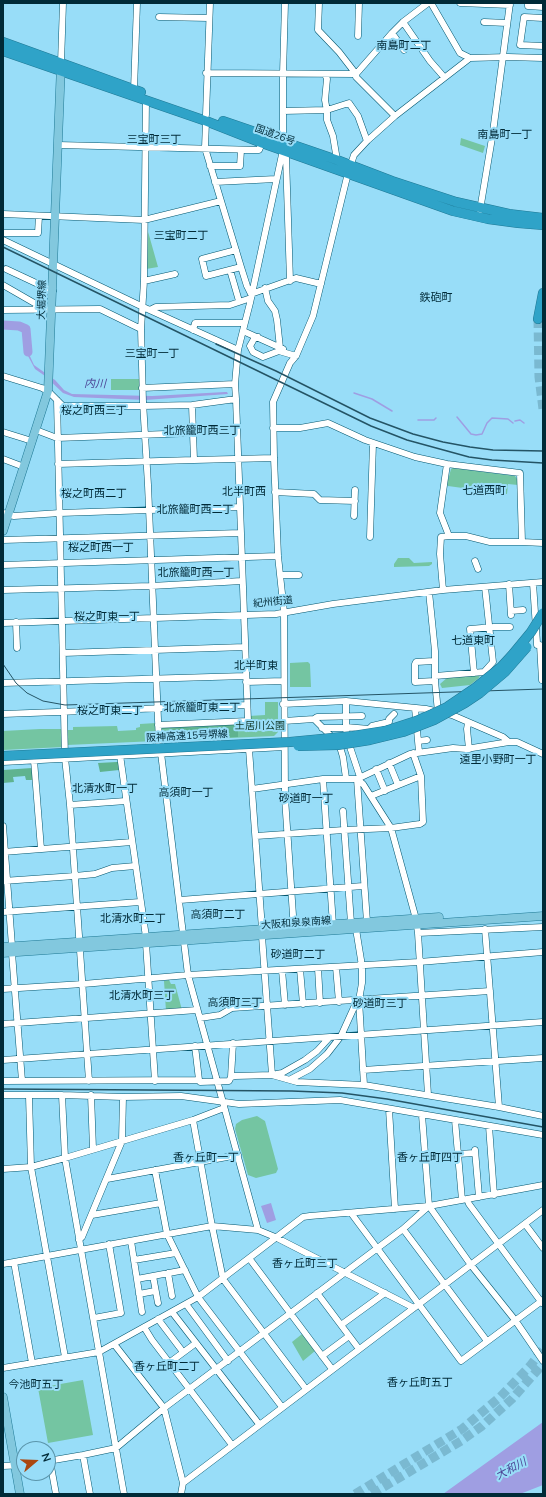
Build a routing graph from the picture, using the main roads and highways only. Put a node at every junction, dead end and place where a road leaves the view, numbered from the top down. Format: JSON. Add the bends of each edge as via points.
{"nodes":[{"id":1,"x":3,"y":42,"type":"edge"},
{"id":2,"x":3,"y":51,"type":"edge"},
{"id":3,"x":61,"y":67,"type":"junction"},
{"id":4,"x":206,"y":118,"type":"junction"},
{"id":5,"x":283,"y":146,"type":"junction"},
{"id":6,"x":349,"y":169,"type":"junction"},
{"id":7,"x":480,"y":213,"type":"junction"},
{"id":8,"x":543,"y":218,"type":"edge"},
{"id":9,"x":543,"y":225,"type":"edge"},
{"id":10,"x":543,"y":293,"type":"edge"},
{"id":11,"x":538,"y":319,"type":"tunnel mouth"},
{"id":12,"x":6,"y":514,"type":"edge"},
{"id":13,"x":3,"y":531,"type":"edge"},
{"id":14,"x":543,"y":613,"type":"edge"},
{"id":15,"x":543,"y":624,"type":"edge"},
{"id":16,"x":3,"y":755,"type":"edge"},
{"id":17,"x":3,"y":761,"type":"edge"},
{"id":18,"x":543,"y":911,"type":"edge"},
{"id":19,"x":543,"y":916,"type":"edge"},
{"id":20,"x":417,"y":925,"type":"junction"},
{"id":21,"x":354,"y":926,"type":"junction"},
{"id":22,"x":294,"y":931,"type":"junction"},
{"id":23,"x":3,"y":947,"type":"edge"},
{"id":24,"x":12,"y":950,"type":"junction"},
{"id":25,"x":3,"y":953,"type":"edge"},
{"id":26,"x":3,"y":1397,"type":"edge"},
{"id":27,"x":20,"y":1494,"type":"edge"}],
"edges":[{"from":1,"to":3,"type":"highway","name":"国道26号"},
{"from":2,"to":3,"type":"highway","name":"国道26号"},
{"from":3,"to":4,"type":"highway","name":"国道26号","via":[[134,90]]},
{"from":3,"to":4,"type":"highway","name":"国道26号","via":[[146,100]]},
{"from":3,"to":12,"type":"main road","name":"大堀堺線","via":[[49,388]]},
{"from":4,"to":5,"type":"highway","name":"国道26号"},
{"from":4,"to":5,"type":"highway","name":"国道26号","via":[[262,143]]},
{"from":5,"to":6,"type":"highway","name":"国道26号"},
{"from":5,"to":6,"type":"highway","name":"国道26号","via":[[338,160]]},
{"from":6,"to":7,"type":"highway","name":"国道26号","via":[[453,211]]},
{"from":7,"to":8,"type":"highway","name":"国道26号"},
{"from":7,"to":9,"type":"highway","name":"国道26号","via":[[518,223]]},
{"from":10,"to":11,"type":"highway"},
{"from":12,"to":13,"type":"main road","name":"大堀堺線"},
{"from":14,"to":16,"type":"highway","name":"阪神高速15号堺線","bridge":true,"via":[[512,655],[475,688],[432,714],[385,731],[290,742]]},
{"from":15,"to":17,"type":"highway","name":"阪神高速15号堺線","bridge":true,"via":[[516,660],[465,703],[419,727],[387,737],[317,746]]},
{"from":18,"to":20,"type":"main road","name":"大阪和泉泉南線"},
{"from":19,"to":20,"type":"main road","name":"大阪和泉泉南線"},
{"from":20,"to":21,"type":"main road","name":"大阪和泉泉南線"},
{"from":20,"to":21,"type":"main road","name":"大阪和泉泉南線","via":[[367,922]]},
{"from":21,"to":22,"type":"main road","name":"大阪和泉泉南線"},
{"from":21,"to":22,"type":"main road","name":"大阪和泉泉南線","via":[[333,925]]},
{"from":22,"to":24,"type":"main road","name":"大阪和泉泉南線"},
{"from":23,"to":24,"type":"main road","name":"大阪和泉泉南線"},
{"from":24,"to":25,"type":"main road","name":"大阪和泉泉南線"},
{"from":26,"to":27,"type":"main road"}]}
